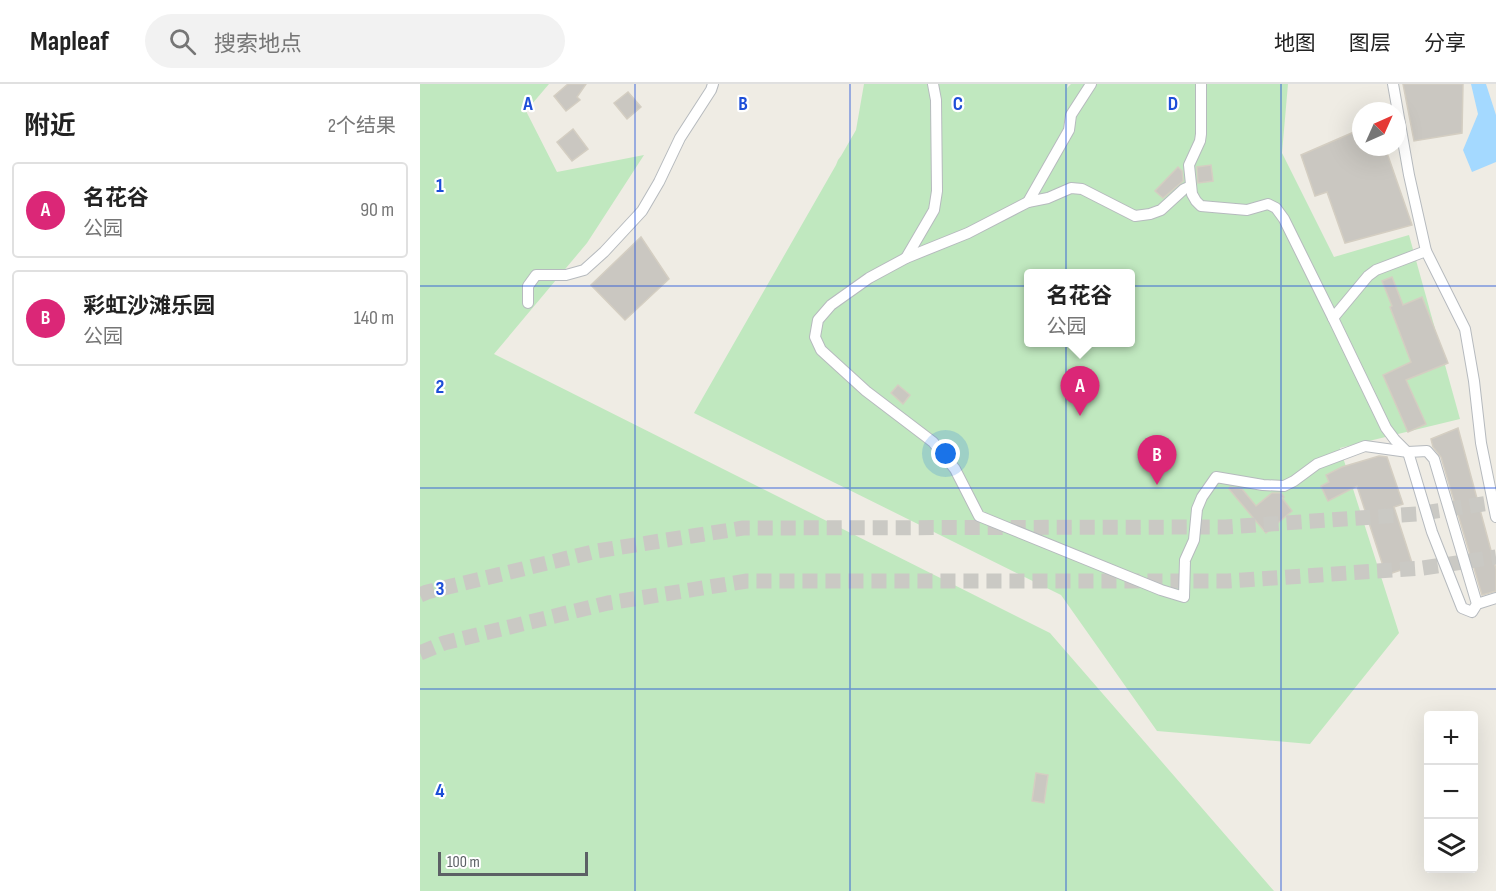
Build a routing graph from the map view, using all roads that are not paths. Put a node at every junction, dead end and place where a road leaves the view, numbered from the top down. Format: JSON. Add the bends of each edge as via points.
{"nodes":[{"id":1,"x":712,"y":84,"type":"edge"},
{"id":2,"x":933,"y":84,"type":"edge"},
{"id":3,"x":1091,"y":84,"type":"edge"},
{"id":4,"x":1201,"y":84,"type":"edge"},
{"id":5,"x":1393,"y":84,"type":"edge"},
{"id":6,"x":1191,"y":186,"type":"junction"},
{"id":7,"x":1028,"y":202,"type":"junction"},
{"id":8,"x":1426,"y":251,"type":"junction"},
{"id":9,"x":906,"y":258,"type":"junction"},
{"id":10,"x":528,"y":303,"type":"dead end"},
{"id":11,"x":1333,"y":318,"type":"junction"},
{"id":12,"x":1408,"y":452,"type":"junction"},
{"id":13,"x":1496,"y":518,"type":"edge"},
{"id":14,"x":1496,"y":598,"type":"edge"},
{"id":15,"x":1477,"y":604,"type":"junction"}],
"edges":[{"from":1,"to":10,"type":"street","via":[[642,211],[584,270],[566,275],[536,275],[528,286]]},
{"from":2,"to":9,"type":"street","via":[[934,210]]},
{"from":3,"to":7,"type":"street","via":[[1071,115],[1069,130]]},
{"from":4,"to":6,"type":"street","via":[[1201,134],[1189,165]]},
{"from":5,"to":8,"type":"street"},
{"from":6,"to":7,"type":"street","via":[[1161,210],[1135,216],[1082,189],[1071,188]]},
{"from":6,"to":11,"type":"street","via":[[1202,206],[1247,210],[1268,204],[1276,208]]},
{"from":7,"to":9,"type":"street","via":[[968,233]]},
{"from":8,"to":11,"type":"street","via":[[1376,270]]},
{"from":8,"to":13,"type":"street","via":[[1465,330]]},
{"from":9,"to":12,"type":"street","via":[[831,304],[818,320],[815,337],[821,350],[866,391],[933,442],[955,469],[979,516],[1161,590],[1185,597],[1185,560],[1194,540],[1197,509],[1216,477],[1284,486],[1317,464],[1365,446]]},
{"from":11,"to":12,"type":"street","via":[[1386,428]]},
{"from":12,"to":15,"type":"street","via":[[1427,451],[1434,459]]},
{"from":12,"to":15,"type":"street","via":[[1432,532],[1462,608],[1472,612]]},
{"from":14,"to":15,"type":"street"}]}
